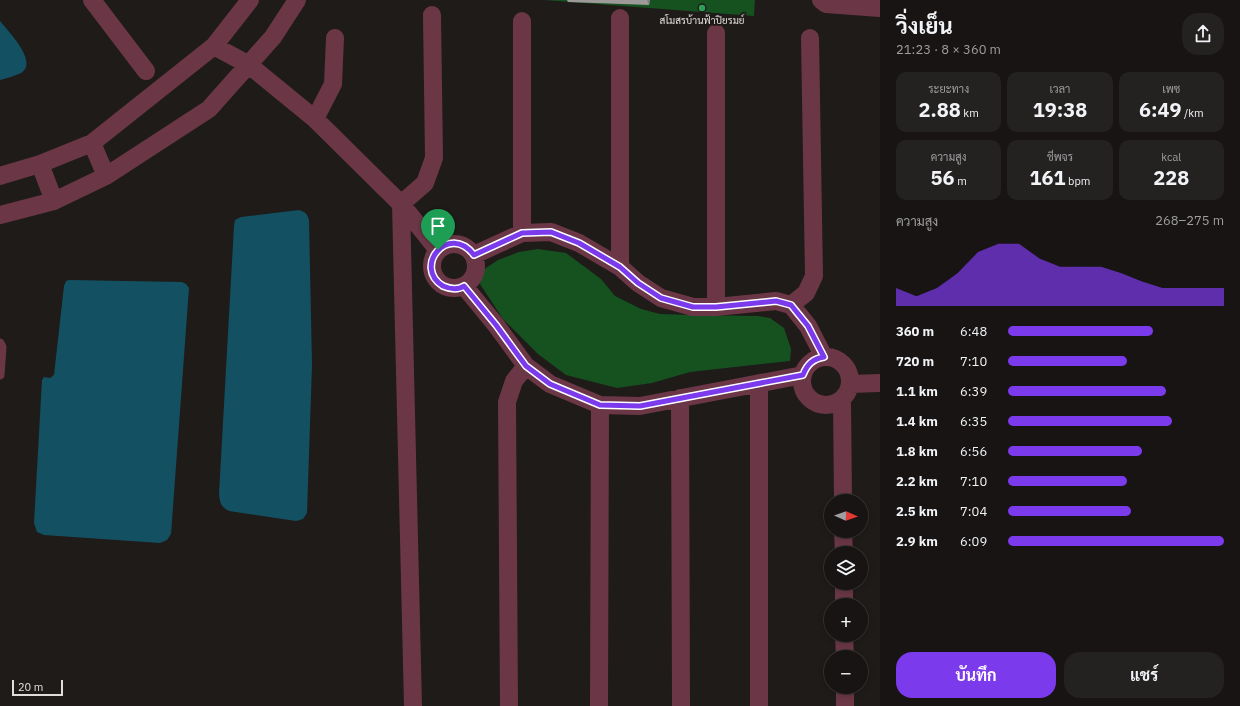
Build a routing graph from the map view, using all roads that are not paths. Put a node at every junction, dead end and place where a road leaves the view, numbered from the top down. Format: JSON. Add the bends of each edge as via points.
{"nodes":[{"id":1,"x":92,"y":0,"type":"edge"},
{"id":2,"x":250,"y":0,"type":"edge"},
{"id":3,"x":298,"y":0,"type":"edge"},
{"id":4,"x":820,"y":0,"type":"edge"},
{"id":5,"x":880,"y":8,"type":"edge"},
{"id":6,"x":432,"y":15,"type":"dead end"},
{"id":7,"x":620,"y":18,"type":"dead end"},
{"id":8,"x":522,"y":21,"type":"dead end"},
{"id":9,"x":716,"y":33,"type":"dead end"},
{"id":10,"x":335,"y":38,"type":"dead end"},
{"id":11,"x":810,"y":38,"type":"dead end"},
{"id":12,"x":214,"y":46,"type":"junction"},
{"id":13,"x":249,"y":65,"type":"junction"},
{"id":14,"x":146,"y":71,"type":"dead end"},
{"id":15,"x":315,"y":119,"type":"junction"},
{"id":16,"x":92,"y":143,"type":"junction"},
{"id":17,"x":40,"y":164,"type":"junction"},
{"id":18,"x":0,"y":176,"type":"edge"},
{"id":19,"x":106,"y":176,"type":"junction"},
{"id":20,"x":54,"y":201,"type":"junction"},
{"id":21,"x":400,"y":204,"type":"junction"},
{"id":22,"x":0,"y":215,"type":"edge"},
{"id":23,"x":522,"y":233,"type":"junction"},
{"id":24,"x":438,"y":250,"type":"junction"},
{"id":25,"x":474,"y":255,"type":"junction"},
{"id":26,"x":620,"y":267,"type":"junction"},
{"id":27,"x":464,"y":286,"type":"junction"},
{"id":28,"x":791,"y":305,"type":"junction"},
{"id":29,"x":716,"y":307,"type":"junction"},
{"id":30,"x":0,"y":343,"type":"edge"},
{"id":31,"x":824,"y":357,"type":"junction"},
{"id":32,"x":526,"y":366,"type":"junction"},
{"id":33,"x":0,"y":375,"type":"edge"},
{"id":34,"x":803,"y":375,"type":"junction"},
{"id":35,"x":759,"y":383,"type":"junction"},
{"id":36,"x":880,"y":383,"type":"edge"},
{"id":37,"x":846,"y":392,"type":"junction"},
{"id":38,"x":680,"y":398,"type":"junction"},
{"id":39,"x":600,"y":405,"type":"junction"},
{"id":40,"x":843,"y":494,"type":"edge"},
{"id":41,"x":845,"y":694,"type":"edge"},
{"id":42,"x":414,"y":706,"type":"edge"},
{"id":43,"x":509,"y":706,"type":"edge"},
{"id":44,"x":599,"y":706,"type":"edge"},
{"id":45,"x":681,"y":706,"type":"edge"},
{"id":46,"x":759,"y":706,"type":"edge"},
{"id":47,"x":845,"y":706,"type":"edge"}],
"edges":[{"from":1,"to":14,"type":"street"},
{"from":2,"to":12,"type":"street"},
{"from":3,"to":13,"type":"street","via":[[273,37]]},
{"from":4,"to":5,"type":"street","via":[[826,4]]},
{"from":6,"to":21,"type":"street","via":[[434,158],[425,183]]},
{"from":7,"to":26,"type":"street"},
{"from":8,"to":23,"type":"street"},
{"from":9,"to":29,"type":"street"},
{"from":10,"to":15,"type":"street","via":[[333,84]]},
{"from":11,"to":28,"type":"street","via":[[814,276],[806,293]]},
{"from":12,"to":13,"type":"street"},
{"from":12,"to":16,"type":"street"},
{"from":13,"to":15,"type":"street"},
{"from":13,"to":19,"type":"street","via":[[209,109]]},
{"from":15,"to":21,"type":"street"},
{"from":16,"to":17,"type":"street"},
{"from":16,"to":19,"type":"street"},
{"from":17,"to":18,"type":"street"},
{"from":17,"to":20,"type":"street"},
{"from":19,"to":20,"type":"street"},
{"from":20,"to":22,"type":"street"},
{"from":21,"to":24,"type":"street"},
{"from":21,"to":42,"type":"street"},
{"from":23,"to":25,"type":"street"},
{"from":23,"to":26,"type":"street","via":[[551,232],[579,243]]},
{"from":24,"to":25,"type":"street","via":[[443,246],[457,244],[464,246]]},
{"from":24,"to":27,"type":"street","via":[[433,256],[434,277],[446,287],[453,289]]},
{"from":25,"to":27,"type":"street","via":[[476,271],[473,278]]},
{"from":26,"to":29,"type":"street","via":[[661,298],[693,307]]},
{"from":27,"to":32,"type":"street"},
{"from":28,"to":29,"type":"street","via":[[776,301]]},
{"from":28,"to":31,"type":"street","via":[[808,326]]},
{"from":30,"to":33,"type":"lane"},
{"from":31,"to":34,"type":"street","via":[[811,362]]},
{"from":31,"to":37,"type":"street","via":[[838,360],[847,370],[850,376]]},
{"from":32,"to":39,"type":"street","via":[[550,384]]},
{"from":32,"to":43,"type":"street","via":[[514,381],[507,402]]},
{"from":34,"to":35,"type":"street"},
{"from":34,"to":37,"type":"street","via":[[803,388],[810,400],[816,403],[836,403]]},
{"from":35,"to":38,"type":"street"},
{"from":35,"to":46,"type":"street"},
{"from":36,"to":37,"type":"street"},
{"from":37,"to":40,"type":"street"},
{"from":38,"to":39,"type":"street","via":[[640,406]]},
{"from":38,"to":45,"type":"street"},
{"from":39,"to":44,"type":"street"},
{"from":41,"to":47,"type":"street"}]}
